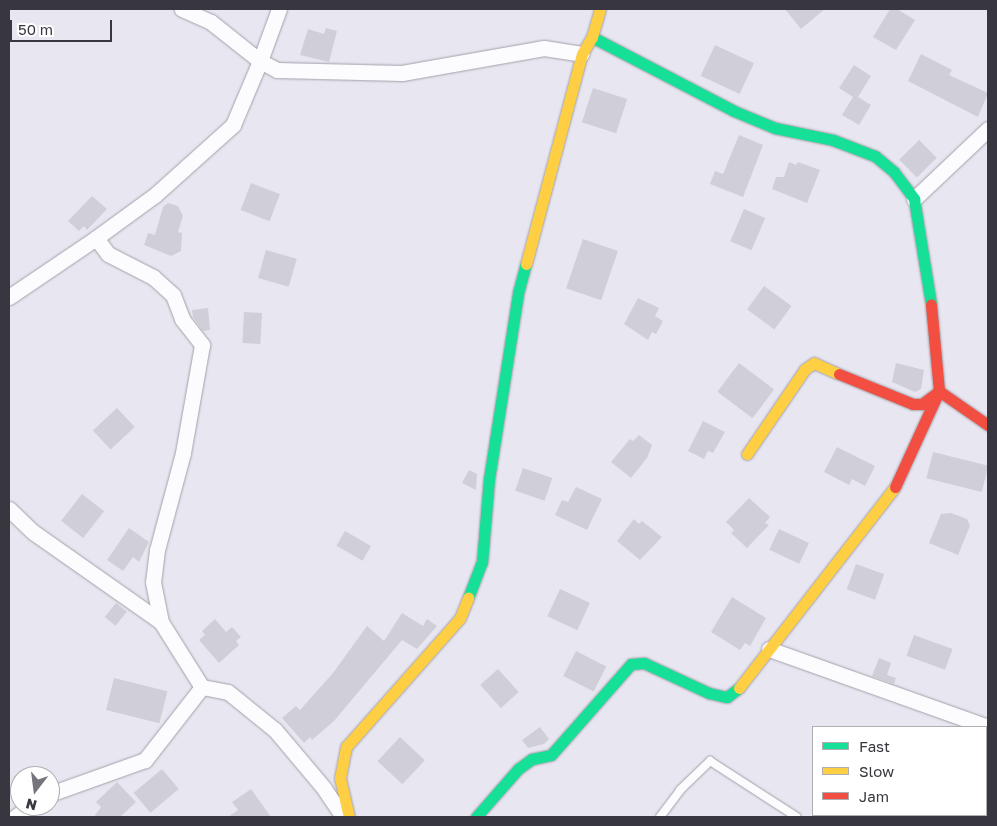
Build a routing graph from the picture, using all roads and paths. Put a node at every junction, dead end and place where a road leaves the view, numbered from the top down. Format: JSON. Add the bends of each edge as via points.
{"nodes":[{"id":1,"x":182,"y":9,"type":"edge"},
{"id":2,"x":279,"y":9,"type":"edge"},
{"id":3,"x":600,"y":9,"type":"edge"},
{"id":4,"x":592,"y":37,"type":"junction"},
{"id":5,"x":582,"y":54,"type":"junction"},
{"id":6,"x":260,"y":62,"type":"junction"},
{"id":7,"x":988,"y":129,"type":"edge"},
{"id":8,"x":914,"y":199,"type":"junction"},
{"id":9,"x":96,"y":238,"type":"junction"},
{"id":10,"x":9,"y":298,"type":"edge"},
{"id":11,"x":939,"y":391,"type":"junction"},
{"id":12,"x":988,"y":425,"type":"edge"},
{"id":13,"x":747,"y":454,"type":"dead end"},
{"id":14,"x":9,"y":508,"type":"edge"},
{"id":15,"x":161,"y":622,"type":"junction"},
{"id":16,"x":769,"y":649,"type":"junction"},
{"id":17,"x":202,"y":687,"type":"junction"},
{"id":18,"x":985,"y":726,"type":"edge"},
{"id":19,"x":60,"y":790,"type":"edge"},
{"id":20,"x":343,"y":817,"type":"edge"},
{"id":21,"x":349,"y":817,"type":"edge"},
{"id":22,"x":476,"y":817,"type":"edge"},
{"id":23,"x":660,"y":817,"type":"edge"},
{"id":24,"x":797,"y":817,"type":"edge"}],
"edges":[{"from":1,"to":6,"type":"street","via":[[211,22]]},
{"from":2,"to":6,"type":"street"},
{"from":3,"to":4,"type":"street"},
{"from":4,"to":5,"type":"street"},
{"from":4,"to":8,"type":"street","via":[[734,111],[774,128],[833,140],[875,156],[894,172]]},
{"from":5,"to":6,"type":"street","via":[[544,48],[492,59],[375,74],[276,70]]},
{"from":5,"to":21,"type":"street","via":[[518,293],[489,479],[482,562],[460,618],[346,747],[340,778]]},
{"from":6,"to":9,"type":"street","via":[[233,125],[156,196]]},
{"from":7,"to":8,"type":"street"},
{"from":8,"to":11,"type":"street","via":[[928,276]]},
{"from":9,"to":10,"type":"street"},
{"from":9,"to":15,"type":"street","via":[[108,254],[153,277],[173,295],[182,319],[202,345],[183,453],[157,550],[153,582]]},
{"from":11,"to":12,"type":"street"},
{"from":11,"to":13,"type":"street","via":[[922,404],[912,404],[814,363],[805,369]]},
{"from":11,"to":16,"type":"street","via":[[897,484]]},
{"from":14,"to":15,"type":"street","via":[[33,532]]},
{"from":15,"to":17,"type":"street"},
{"from":16,"to":18,"type":"street"},
{"from":16,"to":22,"type":"street","via":[[750,678],[727,697],[709,693],[644,664],[631,664],[551,755],[532,759],[518,769]]},
{"from":17,"to":19,"type":"street","via":[[145,760]]},
{"from":17,"to":20,"type":"street","via":[[228,692],[275,730],[323,787]]},
{"from":23,"to":24,"type":"lane","via":[[680,790],[710,761]]}]}
